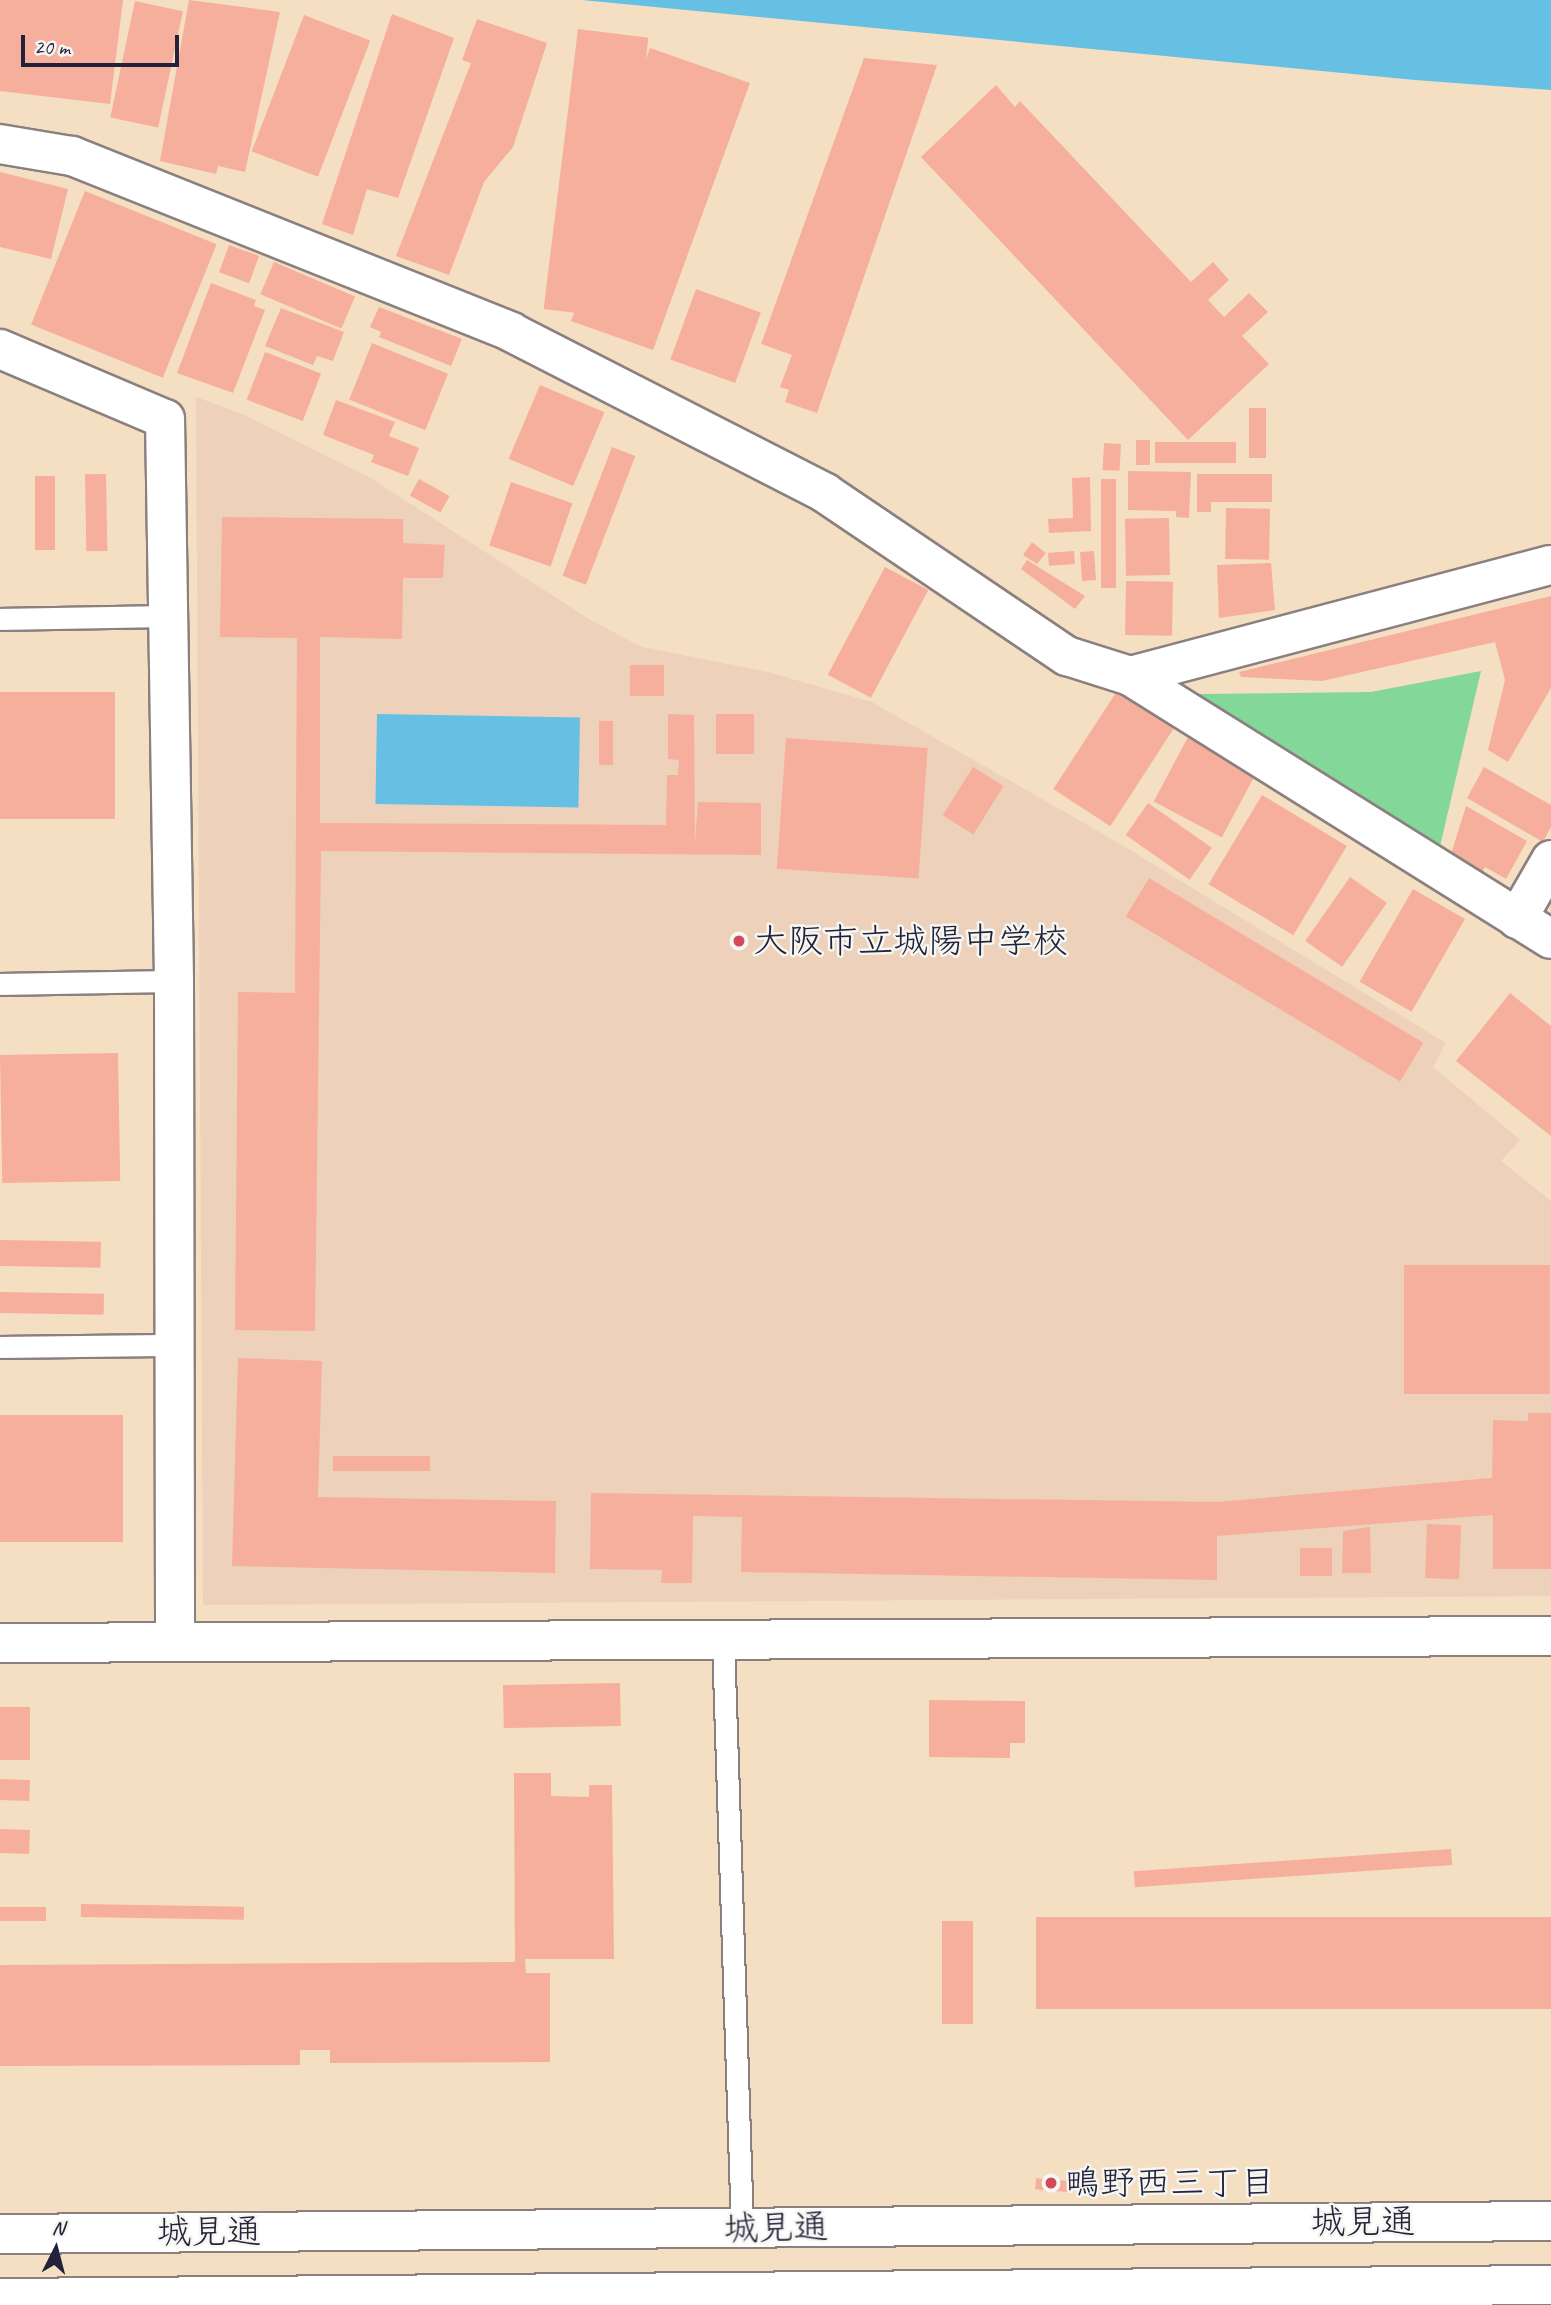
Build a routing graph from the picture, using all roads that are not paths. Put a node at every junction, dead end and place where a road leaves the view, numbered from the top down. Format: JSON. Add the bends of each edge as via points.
{"nodes":[{"id":1,"x":0,"y":144,"type":"edge"},
{"id":2,"x":0,"y":349,"type":"edge"},
{"id":3,"x":1551,"y":565,"type":"edge"},
{"id":4,"x":172,"y":616,"type":"junction"},
{"id":5,"x":0,"y":619,"type":"edge"},
{"id":6,"x":1130,"y":676,"type":"junction"},
{"id":7,"x":1551,"y":860,"type":"edge"},
{"id":8,"x":1517,"y":919,"type":"junction"},
{"id":9,"x":1551,"y":939,"type":"edge"},
{"id":10,"x":174,"y":981,"type":"junction"},
{"id":11,"x":0,"y":984,"type":"edge"},
{"id":12,"x":173,"y":1345,"type":"junction"},
{"id":13,"x":0,"y":1347,"type":"edge"},
{"id":14,"x":1551,"y":1636,"type":"edge"},
{"id":15,"x":723,"y":1640,"type":"junction"},
{"id":16,"x":175,"y":1641,"type":"junction"},
{"id":17,"x":0,"y":1643,"type":"edge"},
{"id":18,"x":1551,"y":2221,"type":"edge"},
{"id":19,"x":742,"y":2228,"type":"junction"},
{"id":20,"x":0,"y":2234,"type":"edge"},
{"id":21,"x":1551,"y":2285,"type":"edge"},
{"id":22,"x":1022,"y":2297,"type":"edge"},
{"id":23,"x":0,"y":2298,"type":"edge"},
{"id":24,"x":658,"y":2298,"type":"edge"}],
"edges":[{"from":1,"to":6,"type":"street","via":[[72,156],[511,332],[825,494],[1067,656]]},
{"from":2,"to":4,"type":"street","via":[[165,419]]},
{"from":3,"to":6,"type":"street"},
{"from":4,"to":5,"type":"lane"},
{"from":4,"to":10,"type":"street"},
{"from":6,"to":8,"type":"street"},
{"from":7,"to":8,"type":"street"},
{"from":8,"to":9,"type":"street"},
{"from":10,"to":11,"type":"lane"},
{"from":10,"to":12,"type":"street"},
{"from":12,"to":13,"type":"lane"},
{"from":12,"to":16,"type":"street"},
{"from":14,"to":15,"type":"street"},
{"from":15,"to":16,"type":"street"},
{"from":15,"to":19,"type":"lane"},
{"from":16,"to":17,"type":"street"},
{"from":18,"to":19,"type":"street","name":"城見通"},
{"from":19,"to":20,"type":"street","name":"城見通"},
{"from":21,"to":22,"type":"street","name":"城見通"},
{"from":22,"to":24,"type":"street","name":"城見通"},
{"from":23,"to":24,"type":"street","name":"城見通"}]}
